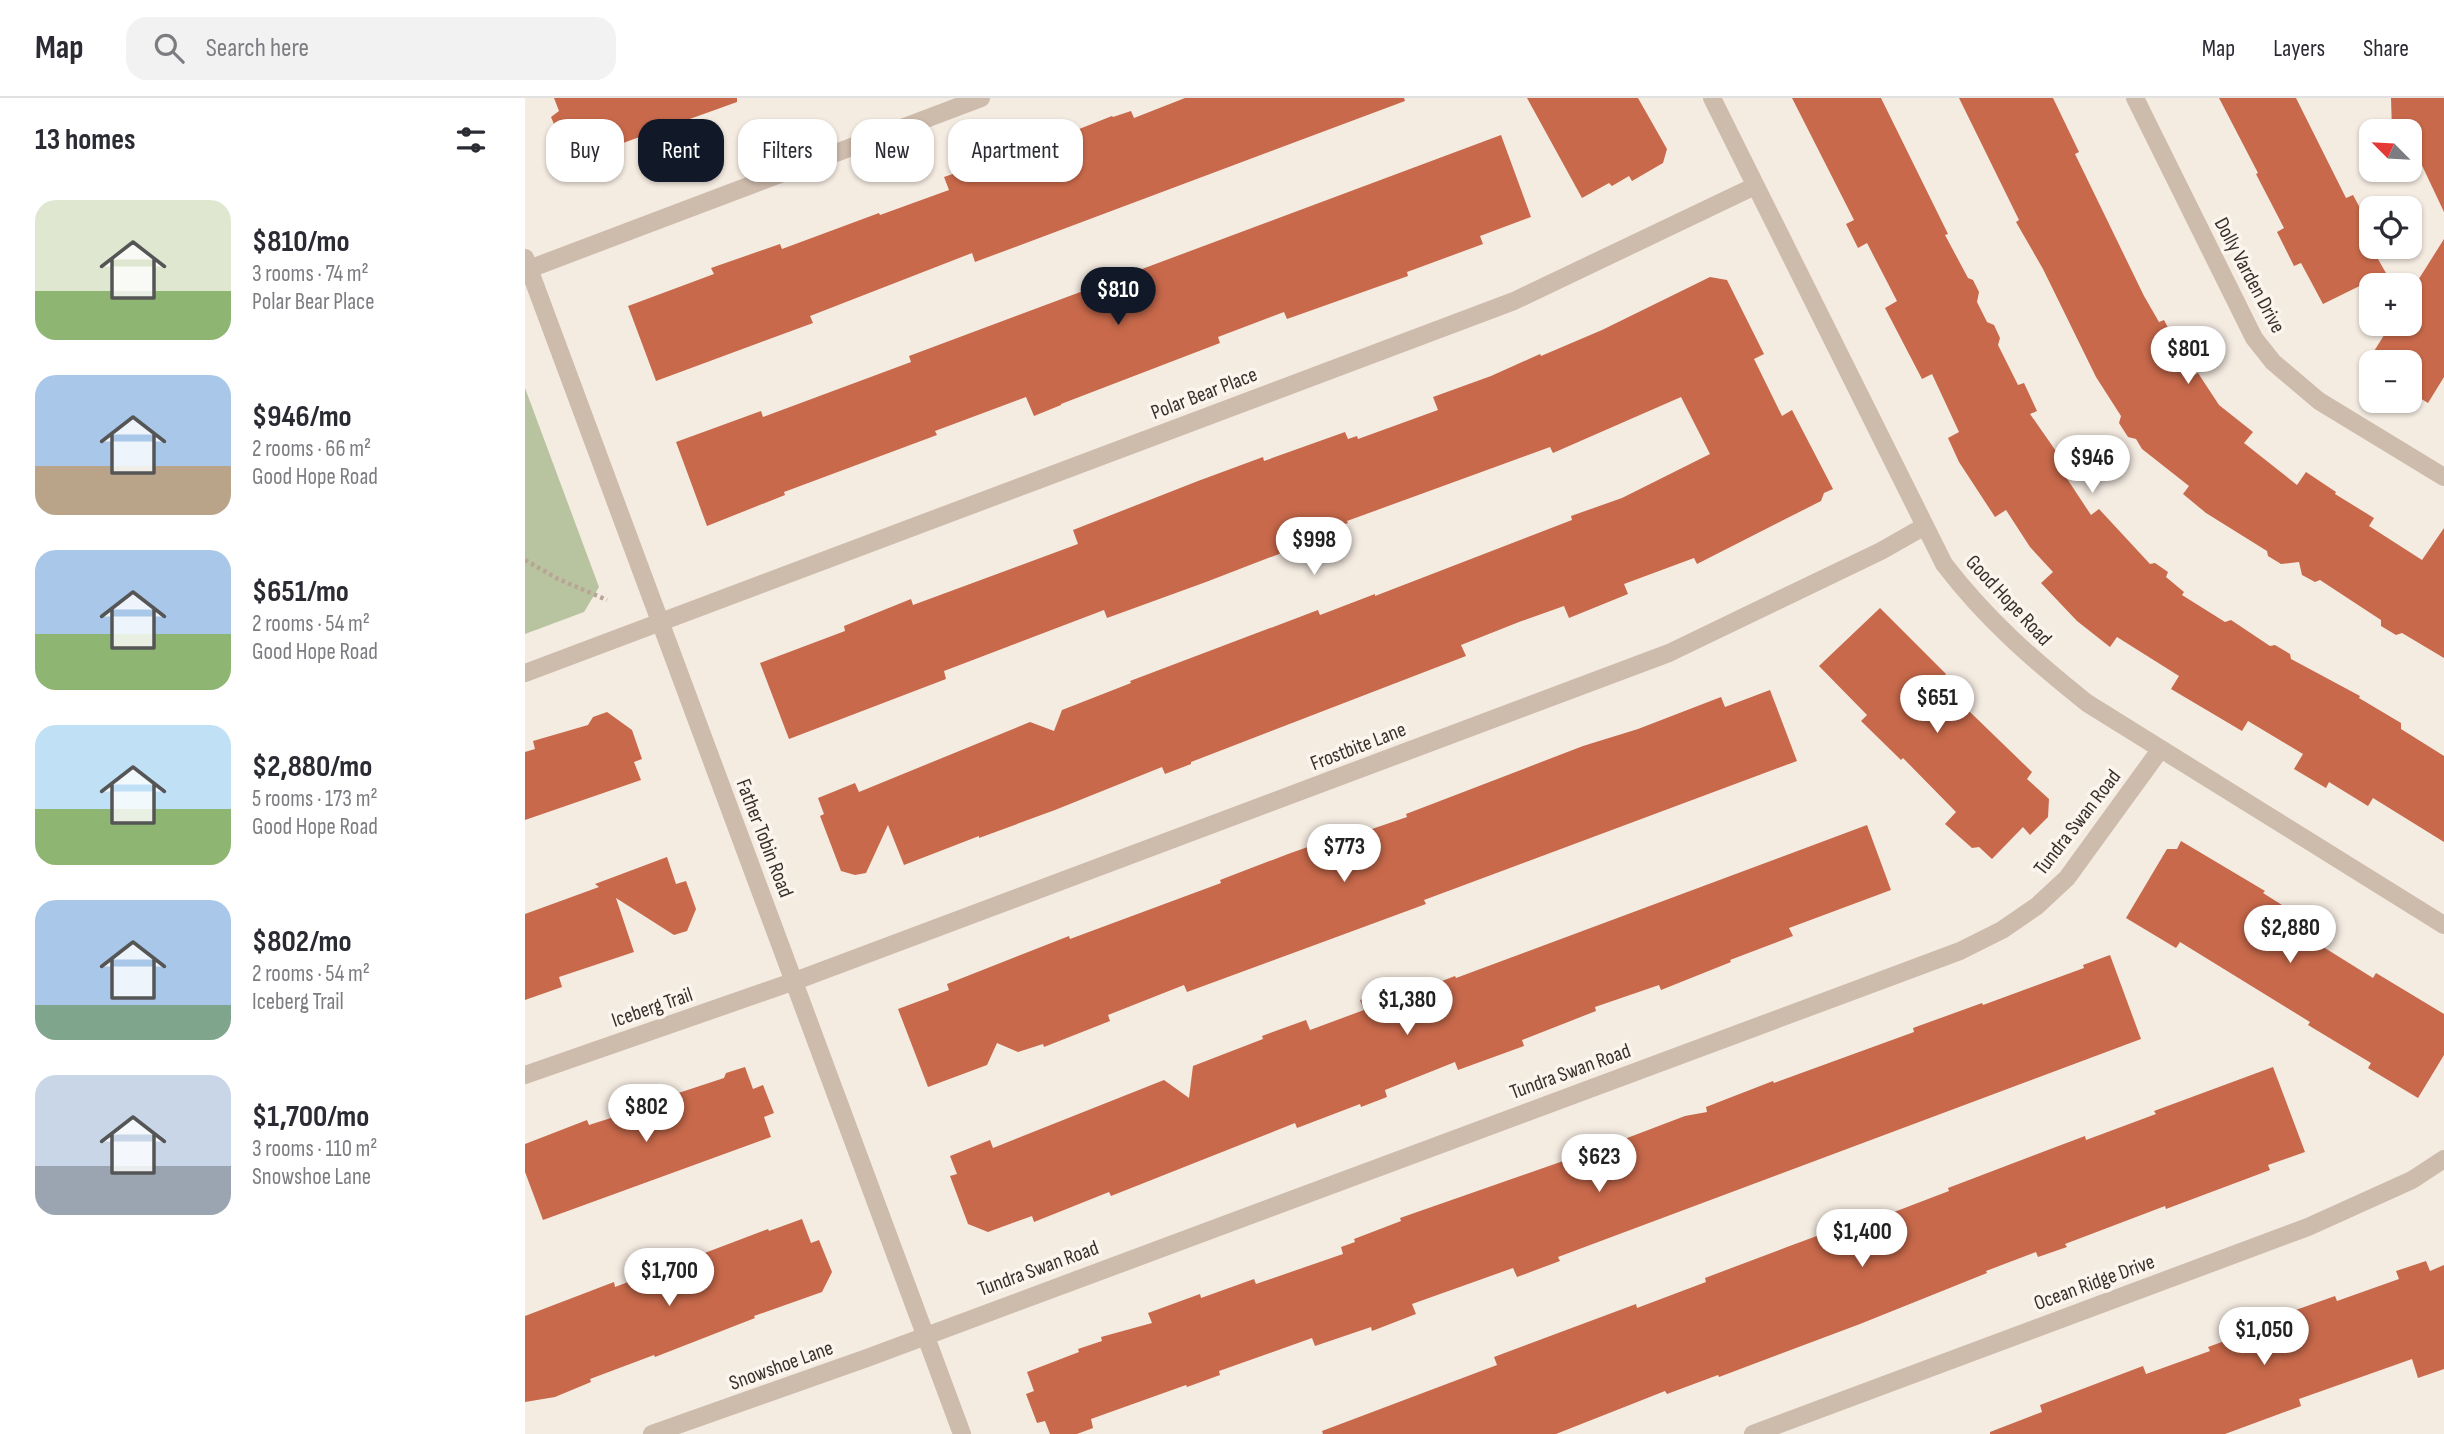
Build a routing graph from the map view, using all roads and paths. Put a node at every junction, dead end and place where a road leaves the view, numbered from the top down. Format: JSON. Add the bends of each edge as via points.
{"nodes":[{"id":1,"x":981,"y":98,"type":"edge"},
{"id":2,"x":1712,"y":98,"type":"edge"},
{"id":3,"x":2135,"y":98,"type":"edge"},
{"id":4,"x":1755,"y":186,"type":"junction"},
{"id":5,"x":527,"y":264,"type":"edge"},
{"id":6,"x":2444,"y":477,"type":"edge"},
{"id":7,"x":1925,"y":526,"type":"junction"},
{"id":8,"x":525,"y":560,"type":"edge"},
{"id":9,"x":607,"y":600,"type":"dead end"},
{"id":10,"x":660,"y":623,"type":"junction"},
{"id":11,"x":525,"y":673,"type":"edge"},
{"id":12,"x":2160,"y":750,"type":"junction"},
{"id":13,"x":2444,"y":925,"type":"edge"},
{"id":14,"x":795,"y":981,"type":"junction"},
{"id":15,"x":525,"y":1075,"type":"edge"},
{"id":16,"x":2444,"y":1159,"type":"edge"},
{"id":17,"x":924,"y":1335,"type":"junction"},
{"id":18,"x":652,"y":1434,"type":"edge"},
{"id":19,"x":962,"y":1434,"type":"edge"},
{"id":20,"x":1753,"y":1434,"type":"edge"}],
"edges":[{"from":1,"to":5,"type":"street"},
{"from":2,"to":4,"type":"street","name":"Good Hope Road"},
{"from":3,"to":6,"type":"street","name":"Dolly Varden Drive","via":[[2254,338],[2273,362],[2319,401]]},
{"from":4,"to":7,"type":"street","name":"Good Hope Road"},
{"from":4,"to":10,"type":"street","name":"Polar Bear Place","via":[[1514,300]]},
{"from":5,"to":10,"type":"street","name":"Father Tobin Road"},
{"from":7,"to":12,"type":"street","name":"Good Hope Road","via":[[1944,564],[1992,622],[2087,703]]},
{"from":7,"to":14,"type":"street","name":"Frostbite Lane","via":[[1669,653]]},
{"from":8,"to":9,"type":"path"},
{"from":10,"to":11,"type":"street","name":"Polar Bear Place"},
{"from":10,"to":14,"type":"street","name":"Father Tobin Road"},
{"from":12,"to":13,"type":"street","name":"Good Hope Road"},
{"from":12,"to":17,"type":"street","name":"Tundra Swan Road","via":[[2067,878],[2002,930],[1960,951]]},
{"from":14,"to":15,"type":"street","name":"Iceberg Trail"},
{"from":14,"to":17,"type":"street","name":"Father Tobin Road"},
{"from":16,"to":20,"type":"street","name":"Ocean Ridge Drive","via":[[2412,1180],[2308,1227]]},
{"from":17,"to":18,"type":"street","name":"Snowshoe Lane"},
{"from":17,"to":19,"type":"street","name":"Father Tobin Road"}]}
